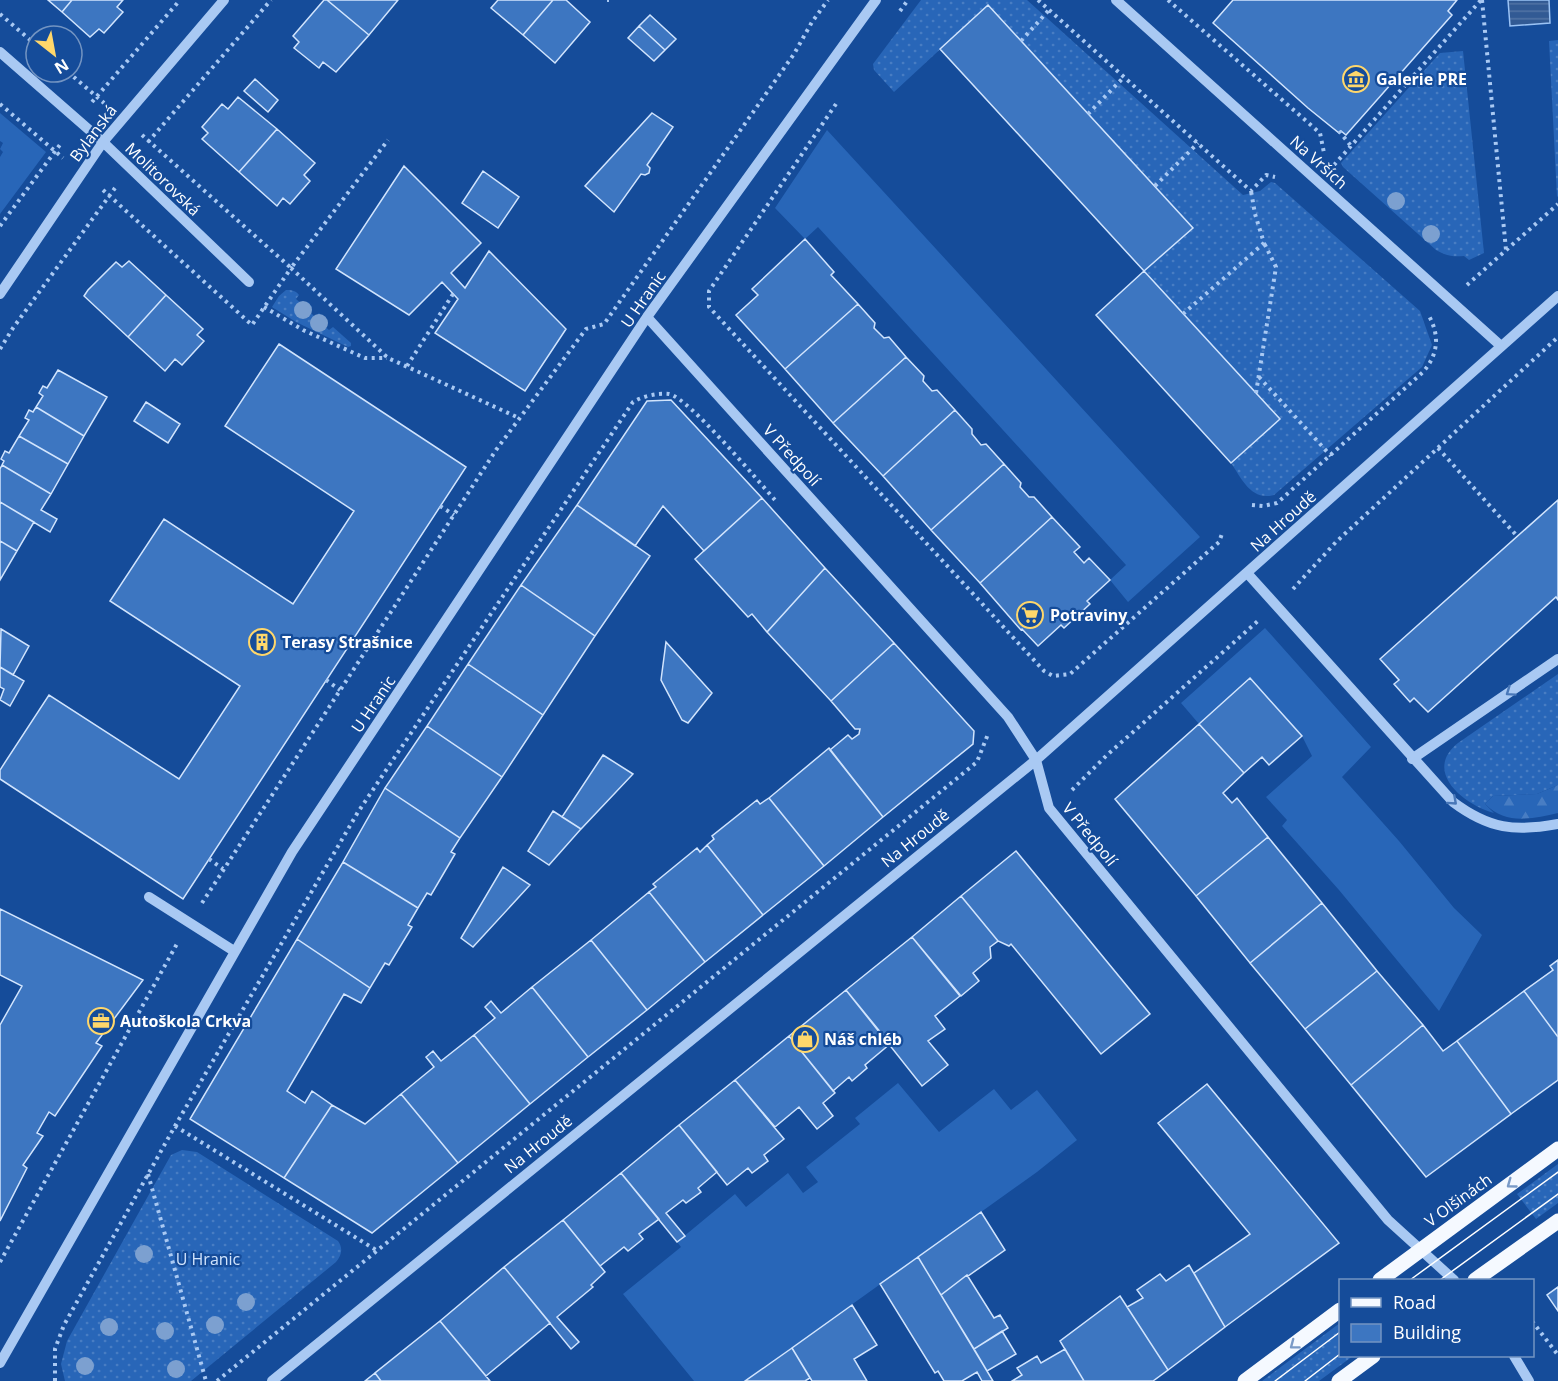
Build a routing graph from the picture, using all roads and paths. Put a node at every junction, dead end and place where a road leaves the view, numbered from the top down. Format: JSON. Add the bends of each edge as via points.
{"nodes":[{"id":1,"x":180,"y":0,"type":"edge"},
{"id":2,"x":224,"y":0,"type":"edge"},
{"id":3,"x":271,"y":0,"type":"edge"},
{"id":4,"x":828,"y":0,"type":"edge"},
{"id":5,"x":876,"y":0,"type":"edge"},
{"id":6,"x":1038,"y":0,"type":"edge"},
{"id":7,"x":1116,"y":0,"type":"edge"},
{"id":8,"x":1482,"y":0,"type":"edge"},
{"id":9,"x":1049,"y":10,"type":"junction"},
{"id":10,"x":0,"y":14,"type":"edge"},
{"id":11,"x":24,"y":35,"type":"edge"},
{"id":12,"x":1021,"y":41,"type":"dead end"},
{"id":13,"x":0,"y":52,"type":"edge"},
{"id":14,"x":1124,"y":77,"type":"junction"},
{"id":15,"x":82,"y":84,"type":"edge"},
{"id":16,"x":97,"y":96,"type":"junction"},
{"id":17,"x":0,"y":104,"type":"edge"},
{"id":18,"x":105,"y":104,"type":"dead end"},
{"id":19,"x":836,"y":104,"type":"dead end"},
{"id":20,"x":90,"y":105,"type":"dead end"},
{"id":21,"x":1088,"y":114,"type":"dead end"},
{"id":22,"x":1340,"y":131,"type":"dead end"},
{"id":23,"x":142,"y":135,"type":"dead end"},
{"id":24,"x":388,"y":140,"type":"dead end"},
{"id":25,"x":62,"y":142,"type":"dead end"},
{"id":26,"x":103,"y":142,"type":"junction"},
{"id":27,"x":148,"y":142,"type":"junction"},
{"id":28,"x":1198,"y":143,"type":"junction"},
{"id":29,"x":1351,"y":146,"type":"junction"},
{"id":30,"x":142,"y":149,"type":"dead end"},
{"id":31,"x":56,"y":151,"type":"junction"},
{"id":32,"x":63,"y":158,"type":"dead end"},
{"id":33,"x":1279,"y":178,"type":"dead end"},
{"id":34,"x":1319,"y":183,"type":"junction"},
{"id":35,"x":1155,"y":186,"type":"dead end"},
{"id":36,"x":115,"y":188,"type":"dead end"},
{"id":37,"x":103,"y":190,"type":"dead end"},
{"id":38,"x":1251,"y":190,"type":"junction"},
{"id":39,"x":110,"y":196,"type":"junction"},
{"id":40,"x":1558,"y":204,"type":"edge"},
{"id":41,"x":0,"y":226,"type":"edge"},
{"id":42,"x":1264,"y":243,"type":"junction"},
{"id":43,"x":1506,"y":251,"type":"junction"},
{"id":44,"x":291,"y":268,"type":"junction"},
{"id":45,"x":249,"y":282,"type":"dead end"},
{"id":46,"x":1467,"y":285,"type":"dead end"},
{"id":47,"x":0,"y":294,"type":"edge"},
{"id":48,"x":453,"y":294,"type":"dead end"},
{"id":49,"x":1558,"y":296,"type":"edge"},
{"id":50,"x":264,"y":307,"type":"junction"},
{"id":51,"x":1424,"y":307,"type":"dead end"},
{"id":52,"x":1183,"y":314,"type":"dead end"},
{"id":53,"x":647,"y":317,"type":"junction"},
{"id":54,"x":1558,"y":337,"type":"edge"},
{"id":55,"x":1501,"y":346,"type":"junction"},
{"id":56,"x":0,"y":349,"type":"edge"},
{"id":57,"x":388,"y":358,"type":"junction"},
{"id":58,"x":407,"y":366,"type":"junction"},
{"id":59,"x":1259,"y":376,"type":"junction"},
{"id":60,"x":1256,"y":393,"type":"dead end"},
{"id":61,"x":519,"y":418,"type":"junction"},
{"id":62,"x":1438,"y":448,"type":"junction"},
{"id":63,"x":1331,"y":456,"type":"junction"},
{"id":64,"x":776,"y":501,"type":"dead end"},
{"id":65,"x":1252,"y":505,"type":"dead end"},
{"id":66,"x":440,"y":506,"type":"dead end"},
{"id":67,"x":454,"y":515,"type":"junction"},
{"id":68,"x":1223,"y":531,"type":"dead end"},
{"id":69,"x":1517,"y":536,"type":"dead end"},
{"id":70,"x":1247,"y":573,"type":"junction"},
{"id":71,"x":1293,"y":590,"type":"dead end"},
{"id":72,"x":1264,"y":616,"type":"dead end"},
{"id":73,"x":1558,"y":659,"type":"edge"},
{"id":74,"x":326,"y":680,"type":"dead end"},
{"id":75,"x":340,"y":690,"type":"junction"},
{"id":76,"x":981,"y":726,"type":"dead end"},
{"id":77,"x":1412,"y":759,"type":"junction"},
{"id":78,"x":1036,"y":760,"type":"junction"},
{"id":79,"x":1072,"y":790,"type":"dead end"},
{"id":80,"x":1558,"y":824,"type":"edge"},
{"id":81,"x":208,"y":859,"type":"dead end"},
{"id":82,"x":223,"y":869,"type":"junction"},
{"id":83,"x":149,"y":897,"type":"dead end"},
{"id":84,"x":202,"y":902,"type":"dead end"},
{"id":85,"x":189,"y":922,"type":"junction"},
{"id":86,"x":234,"y":951,"type":"junction"},
{"id":87,"x":175,"y":1126,"type":"junction"},
{"id":88,"x":1558,"y":1149,"type":"edge"},
{"id":89,"x":148,"y":1174,"type":"junction"},
{"id":90,"x":1558,"y":1221,"type":"edge"},
{"id":91,"x":376,"y":1250,"type":"junction"},
{"id":92,"x":1421,"y":1250,"type":"junction"},
{"id":93,"x":0,"y":1262,"type":"edge"},
{"id":94,"x":1383,"y":1279,"type":"edge"},
{"id":95,"x":1452,"y":1279,"type":"edge"},
{"id":96,"x":1478,"y":1279,"type":"edge"},
{"id":97,"x":1339,"y":1311,"type":"edge"},
{"id":98,"x":1534,"y":1322,"type":"edge"},
{"id":99,"x":1558,"y":1355,"type":"edge"},
{"id":100,"x":1372,"y":1357,"type":"edge"},
{"id":101,"x":1515,"y":1357,"type":"edge"},
{"id":102,"x":0,"y":1363,"type":"edge"},
{"id":103,"x":55,"y":1381,"type":"edge"},
{"id":104,"x":206,"y":1381,"type":"edge"},
{"id":105,"x":217,"y":1381,"type":"edge"},
{"id":106,"x":272,"y":1381,"type":"edge"},
{"id":107,"x":1245,"y":1381,"type":"edge"},
{"id":108,"x":1339,"y":1381,"type":"edge"},
{"id":109,"x":1529,"y":1381,"type":"edge"}],
"edges":[{"from":1,"to":16,"type":"path"},
{"from":2,"to":26,"type":"street","name":"Bylanská"},
{"from":3,"to":27,"type":"path"},
{"from":4,"to":61,"type":"path","via":[[604,324],[586,329]]},
{"from":5,"to":53,"type":"street","name":"U Hranic"},
{"from":6,"to":9,"type":"path"},
{"from":7,"to":34,"type":"street","name":"Na Vrších"},
{"from":8,"to":29,"type":"path"},
{"from":8,"to":43,"type":"path"},
{"from":9,"to":12,"type":"path"},
{"from":9,"to":14,"type":"path"},
{"from":10,"to":11,"type":"path"},
{"from":13,"to":26,"type":"street","name":"Molitorovská"},
{"from":14,"to":21,"type":"path"},
{"from":14,"to":28,"type":"path"},
{"from":15,"to":16,"type":"path"},
{"from":16,"to":18,"type":"path"},
{"from":16,"to":20,"type":"path"},
{"from":17,"to":31,"type":"path"},
{"from":19,"to":68,"type":"path","via":[[709,291],[709,307],[1044,671],[1053,676],[1071,674],[1219,542]]},
{"from":22,"to":29,"type":"path"},
{"from":23,"to":27,"type":"path"},
{"from":24,"to":44,"type":"path"},
{"from":25,"to":31,"type":"path"},
{"from":26,"to":45,"type":"street","name":"Molitorovská"},
{"from":26,"to":47,"type":"street","name":"Bylanská"},
{"from":27,"to":30,"type":"path"},
{"from":27,"to":44,"type":"path"},
{"from":28,"to":35,"type":"path"},
{"from":28,"to":38,"type":"path"},
{"from":29,"to":34,"type":"path"},
{"from":31,"to":32,"type":"path"},
{"from":31,"to":41,"type":"path"},
{"from":33,"to":38,"type":"path","via":[[1266,175]]},
{"from":34,"to":55,"type":"street","name":"Na Vrších"},
{"from":36,"to":39,"type":"path"},
{"from":37,"to":39,"type":"path"},
{"from":38,"to":42,"type":"path"},
{"from":39,"to":50,"type":"path","via":[[252,325]]},
{"from":39,"to":56,"type":"path"},
{"from":40,"to":43,"type":"path"},
{"from":42,"to":52,"type":"path"},
{"from":42,"to":59,"type":"path","via":[[1276,267]]},
{"from":43,"to":46,"type":"path"},
{"from":44,"to":50,"type":"path"},
{"from":44,"to":57,"type":"path"},
{"from":48,"to":58,"type":"path"},
{"from":49,"to":55,"type":"street","name":"Na Hroudě"},
{"from":50,"to":57,"type":"path","via":[[365,358]]},
{"from":51,"to":63,"type":"path","via":[[1436,334],[1431,362]]},
{"from":53,"to":78,"type":"street","name":"V Předpolí","via":[[1008,717]]},
{"from":53,"to":86,"type":"street","name":"U Hranic","via":[[292,852]]},
{"from":54,"to":62,"type":"path"},
{"from":55,"to":70,"type":"street","name":"Na Hroudě"},
{"from":57,"to":58,"type":"path"},
{"from":58,"to":61,"type":"path"},
{"from":59,"to":60,"type":"path"},
{"from":59,"to":63,"type":"path"},
{"from":61,"to":67,"type":"path"},
{"from":62,"to":69,"type":"path"},
{"from":62,"to":71,"type":"path","via":[[1336,542]]},
{"from":63,"to":65,"type":"path","via":[[1277,503]]},
{"from":64,"to":87,"type":"path","via":[[689,406],[671,394],[644,396],[633,402],[358,812]]},
{"from":66,"to":67,"type":"path"},
{"from":67,"to":75,"type":"path"},
{"from":70,"to":77,"type":"street"},
{"from":70,"to":78,"type":"street","name":"Na Hroudě"},
{"from":72,"to":79,"type":"path"},
{"from":73,"to":77,"type":"street","one_way":true},
{"from":74,"to":75,"type":"path"},
{"from":75,"to":82,"type":"path"},
{"from":76,"to":91,"type":"path","via":[[989,734],[978,762]]},
{"from":77,"to":80,"type":"street","one_way":true,"via":[[1453,802],[1490,824],[1515,829]]},
{"from":78,"to":92,"type":"street","name":"V Předpolí","via":[[1049,808],[1388,1220]]},
{"from":78,"to":106,"type":"street","name":"Na Hroudě"},
{"from":81,"to":82,"type":"path"},
{"from":82,"to":84,"type":"path"},
{"from":83,"to":85,"type":"street"},
{"from":85,"to":86,"type":"street"},
{"from":85,"to":93,"type":"path"},
{"from":86,"to":102,"type":"street","name":"U Hranic"},
{"from":87,"to":89,"type":"path"},
{"from":87,"to":91,"type":"path"},
{"from":88,"to":92,"type":"main road","name":"V Olšinách","one_way":true},
{"from":89,"to":103,"type":"path","via":[[64,1325],[55,1348]]},
{"from":89,"to":104,"type":"path"},
{"from":90,"to":96,"type":"main road"},
{"from":91,"to":105,"type":"path"},
{"from":92,"to":94,"type":"main road","name":"V Olšinách"},
{"from":92,"to":95,"type":"street","name":"V Předpolí"},
{"from":97,"to":107,"type":"main road","one_way":true},
{"from":98,"to":99,"type":"path"},
{"from":100,"to":108,"type":"main road"},
{"from":101,"to":109,"type":"street"}]}
